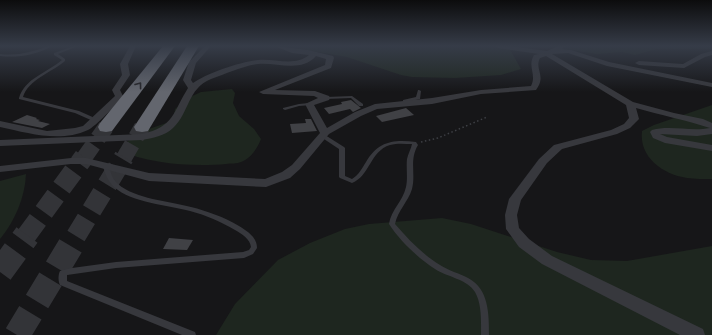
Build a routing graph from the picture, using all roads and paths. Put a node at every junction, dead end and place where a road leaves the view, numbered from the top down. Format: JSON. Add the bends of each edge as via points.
{"nodes":[{"id":1,"x":62,"y":62,"type":"edge"},
{"id":2,"x":125,"y":62,"type":"edge"},
{"id":3,"x":155,"y":62,"type":"edge"},
{"id":4,"x":183,"y":62,"type":"edge"},
{"id":5,"x":193,"y":62,"type":"edge"},
{"id":6,"x":305,"y":62,"type":"edge"},
{"id":7,"x":329,"y":62,"type":"edge"},
{"id":8,"x":534,"y":62,"type":"edge"},
{"id":9,"x":559,"y":62,"type":"edge"},
{"id":10,"x":600,"y":62,"type":"edge"},
{"id":11,"x":629,"y":62,"type":"edge"},
{"id":12,"x":692,"y":62,"type":"edge"},
{"id":13,"x":712,"y":84,"type":"edge"},
{"id":14,"x":192,"y":87,"type":"junction"},
{"id":15,"x":419,"y":91,"type":"dead end"},
{"id":16,"x":326,"y":98,"type":"junction"},
{"id":17,"x":405,"y":103,"type":"junction"},
{"id":18,"x":309,"y":104,"type":"junction"},
{"id":19,"x":630,"y":104,"type":"junction"},
{"id":20,"x":361,"y":105,"type":"dead end"},
{"id":21,"x":285,"y":110,"type":"dead end"},
{"id":22,"x":487,"y":117,"type":"dead end"},
{"id":23,"x":100,"y":123,"type":"junction"},
{"id":24,"x":0,"y":124,"type":"edge"},
{"id":25,"x":712,"y":126,"type":"edge"},
{"id":26,"x":142,"y":127,"type":"tunnel mouth"},
{"id":27,"x":712,"y":131,"type":"edge"},
{"id":28,"x":324,"y":134,"type":"junction"},
{"id":29,"x":0,"y":143,"type":"edge"},
{"id":30,"x":414,"y":143,"type":"junction"},
{"id":31,"x":712,"y":148,"type":"edge"},
{"id":32,"x":106,"y":166,"type":"junction"},
{"id":33,"x":0,"y":169,"type":"edge"},
{"id":34,"x":192,"y":335,"type":"edge"},
{"id":35,"x":485,"y":335,"type":"edge"},
{"id":36,"x":697,"y":335,"type":"edge"}],
"edges":[{"from":1,"to":23,"type":"lane","via":[[25,87],[21,98],[77,112]]},
{"from":2,"to":23,"type":"street","via":[[123,70],[126,75],[116,90],[120,96]]},
{"from":23,"to":3,"type":"highway","one_way":true},
{"from":4,"to":26,"type":"highway"},
{"from":5,"to":14,"type":"street","via":[[187,80]]},
{"from":6,"to":14,"type":"street","via":[[248,64]]},
{"from":7,"to":16,"type":"street","via":[[263,92],[315,94]]},
{"from":8,"to":17,"type":"street","via":[[538,79],[533,88],[481,92]]},
{"from":9,"to":19,"type":"street"},
{"from":10,"to":13,"type":"street"},
{"from":11,"to":12,"type":"street","via":[[679,66]]},
{"from":14,"to":29,"type":"street","via":[[172,125],[167,130],[155,134],[142,137]]},
{"from":15,"to":17,"type":"lane","via":[[418,98]]},
{"from":16,"to":18,"type":"street"},
{"from":16,"to":20,"type":"lane","via":[[352,97]]},
{"from":17,"to":28,"type":"street","via":[[375,107]]},
{"from":18,"to":21,"type":"lane"},
{"from":18,"to":28,"type":"street"},
{"from":19,"to":25,"type":"street"},
{"from":19,"to":36,"type":"street","via":[[634,119],[627,126],[558,147],[543,161],[515,199],[511,215],[513,229],[524,244],[548,260]]},
{"from":22,"to":30,"type":"path","via":[[473,121],[436,140]]},
{"from":23,"to":24,"type":"street","via":[[56,134]]},
{"from":27,"to":31,"type":"street","via":[[700,134],[663,130],[655,132],[656,136],[665,140]]},
{"from":28,"to":30,"type":"lane","via":[[342,148],[342,177],[352,182],[358,180],[374,153],[385,145]]},
{"from":28,"to":32,"type":"street","via":[[296,167],[286,175],[266,182],[237,183],[156,178]]},
{"from":30,"to":35,"type":"lane","via":[[411,151],[409,188],[392,218],[392,224],[405,240],[438,267],[473,284],[478,290],[484,314]]},
{"from":32,"to":33,"type":"street","via":[[86,161],[71,161]]},
{"from":32,"to":34,"type":"lane","via":[[106,174],[115,185],[125,191],[153,202],[192,209],[243,231],[253,240],[254,248],[244,254],[116,265],[72,270],[63,274],[63,283]]}]}
